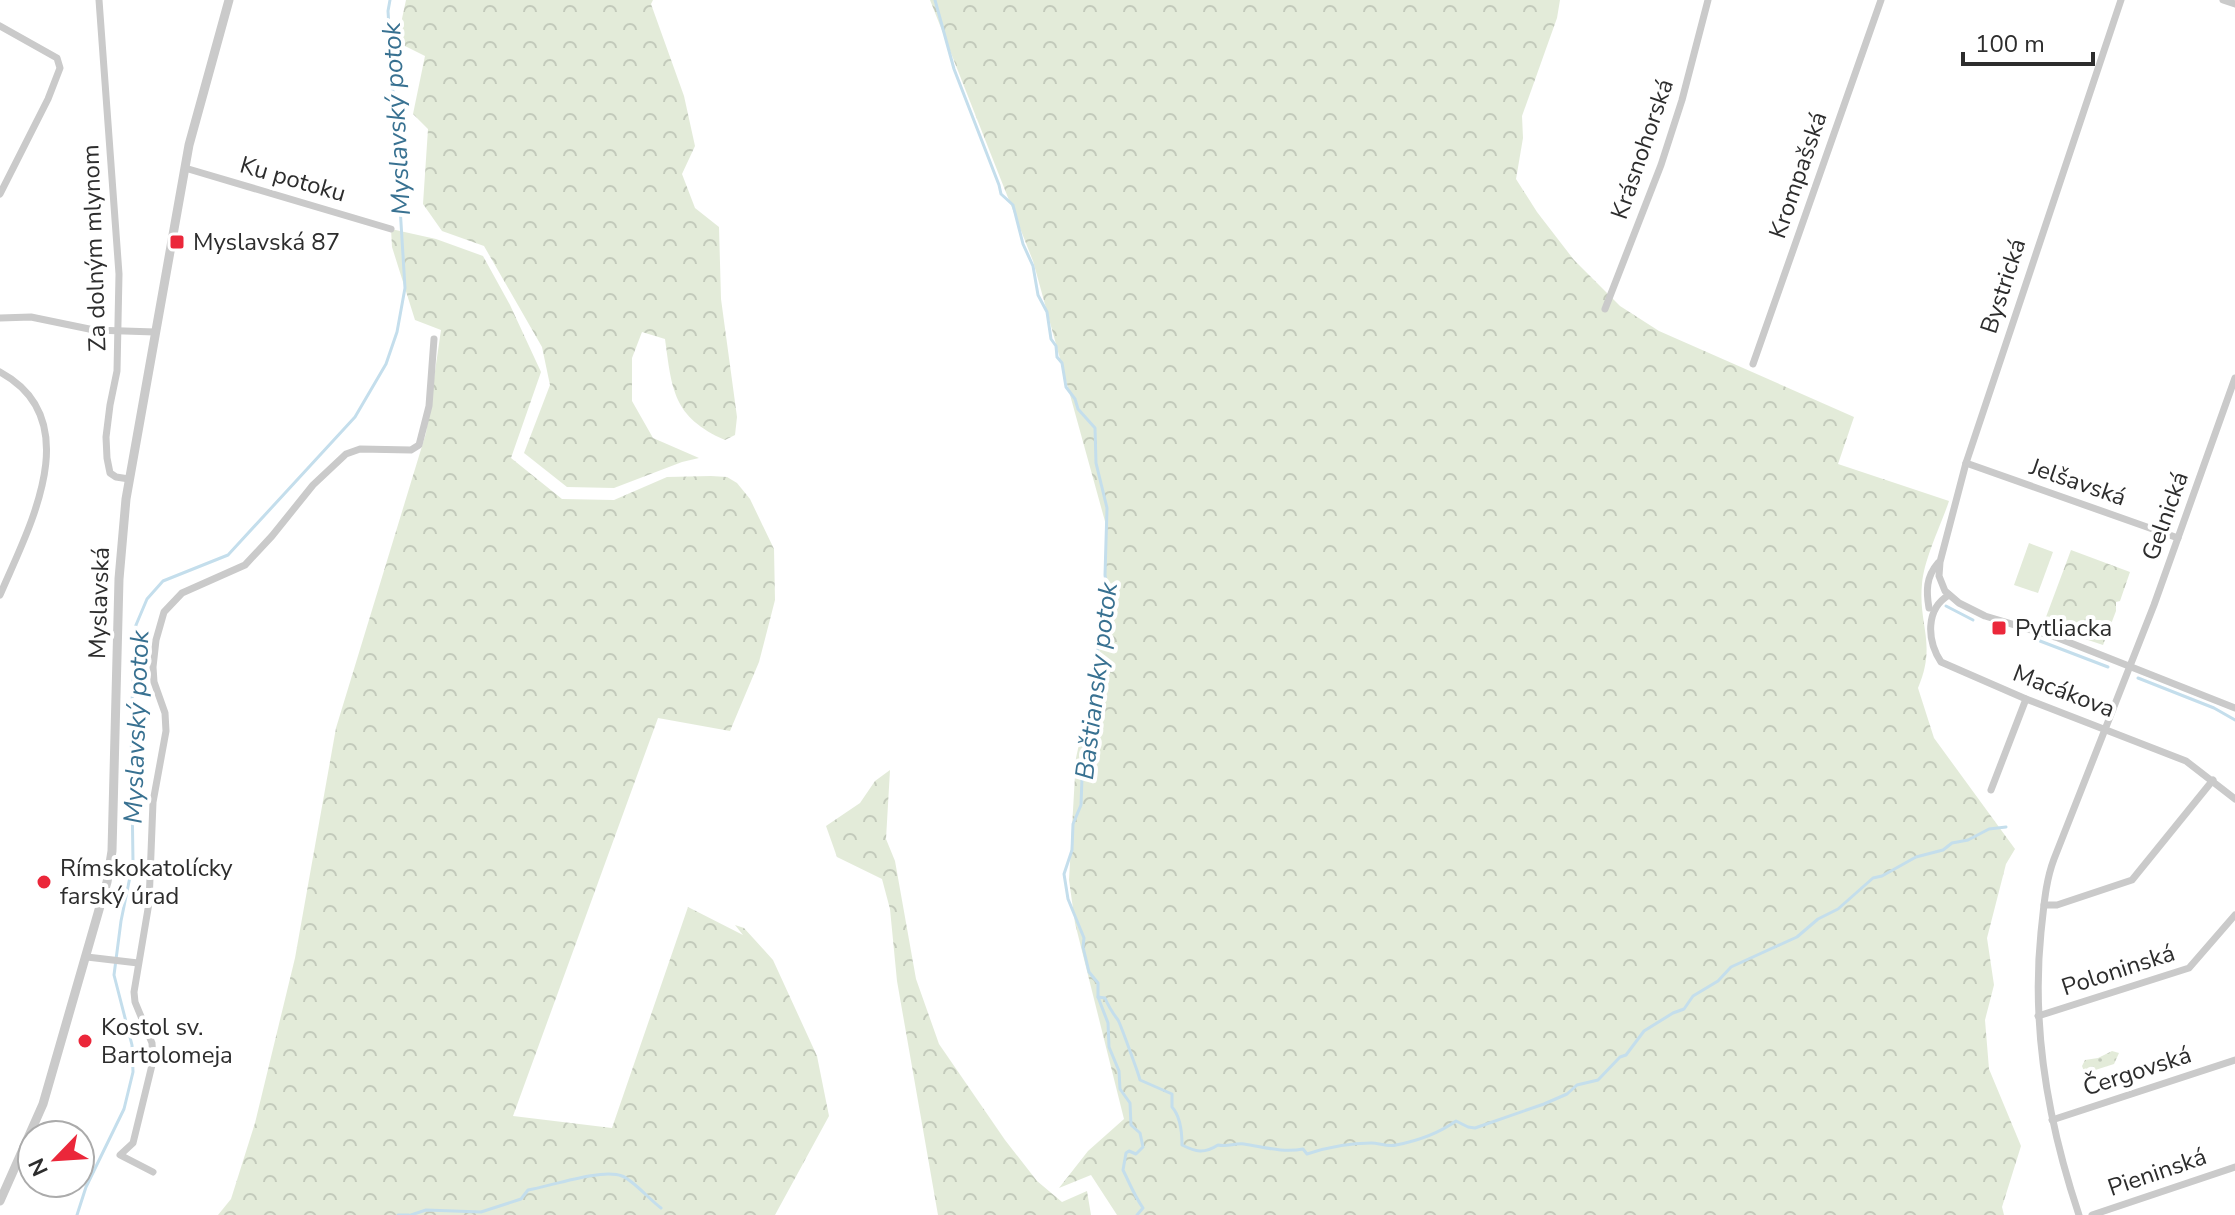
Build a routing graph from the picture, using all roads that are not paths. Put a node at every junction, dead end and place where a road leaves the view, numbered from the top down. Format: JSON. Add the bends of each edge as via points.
{"nodes":[{"id":1,"x":99,"y":0,"type":"edge"},
{"id":2,"x":229,"y":0,"type":"edge"},
{"id":3,"x":1708,"y":0,"type":"edge"},
{"id":4,"x":1881,"y":0,"type":"edge"},
{"id":5,"x":2121,"y":0,"type":"edge"},
{"id":6,"x":2223,"y":0,"type":"edge"},
{"id":7,"x":2235,"y":4,"type":"edge"},
{"id":8,"x":0,"y":26,"type":"edge"},
{"id":9,"x":185,"y":168,"type":"junction"},
{"id":10,"x":0,"y":194,"type":"edge"},
{"id":11,"x":391,"y":229,"type":"dead end"},
{"id":12,"x":1605,"y":309,"type":"dead end"},
{"id":13,"x":0,"y":318,"type":"edge"},
{"id":14,"x":119,"y":330,"type":"junction"},
{"id":15,"x":155,"y":332,"type":"junction"},
{"id":16,"x":434,"y":339,"type":"dead end"},
{"id":17,"x":1753,"y":364,"type":"dead end"},
{"id":18,"x":0,"y":372,"type":"edge"},
{"id":19,"x":2235,"y":378,"type":"edge"},
{"id":20,"x":1966,"y":463,"type":"junction"},
{"id":21,"x":129,"y":479,"type":"junction"},
{"id":22,"x":2178,"y":538,"type":"junction"},
{"id":23,"x":1940,"y":562,"type":"junction"},
{"id":24,"x":1943,"y":587,"type":"junction"},
{"id":25,"x":0,"y":595,"type":"edge"},
{"id":26,"x":1949,"y":595,"type":"junction"},
{"id":27,"x":1929,"y":608,"type":"junction"},
{"id":28,"x":1931,"y":622,"type":"junction"},
{"id":29,"x":2130,"y":667,"type":"junction"},
{"id":30,"x":2026,"y":699,"type":"junction"},
{"id":31,"x":2235,"y":709,"type":"edge"},
{"id":32,"x":2105,"y":728,"type":"junction"},
{"id":33,"x":2213,"y":780,"type":"junction"},
{"id":34,"x":1991,"y":790,"type":"dead end"},
{"id":35,"x":2235,"y":799,"type":"edge"},
{"id":36,"x":2044,"y":905,"type":"junction"},
{"id":37,"x":2235,"y":915,"type":"edge"},
{"id":38,"x":87,"y":957,"type":"junction"},
{"id":39,"x":138,"y":963,"type":"junction"},
{"id":40,"x":2038,"y":1016,"type":"junction"},
{"id":41,"x":2235,"y":1060,"type":"edge"},
{"id":42,"x":2052,"y":1120,"type":"junction"},
{"id":43,"x":2235,"y":1167,"type":"edge"},
{"id":44,"x":153,"y":1172,"type":"dead end"},
{"id":45,"x":0,"y":1201,"type":"edge"},
{"id":46,"x":2079,"y":1215,"type":"edge"},
{"id":47,"x":2092,"y":1215,"type":"edge"}],
"edges":[{"from":1,"to":14,"type":"street","name":"Za dolným mlynom"},
{"from":2,"to":9,"type":"street","name":"Myslavská"},
{"from":3,"to":12,"type":"street","name":"Krásnohorská","via":[[1661,165]]},
{"from":4,"to":17,"type":"street","name":"Krompašská"},
{"from":5,"to":20,"type":"street","name":"Bystrická"},
{"from":6,"to":7,"type":"street"},
{"from":8,"to":10,"type":"street","via":[[57,58],[60,68]]},
{"from":9,"to":11,"type":"street","name":"Ku potoku"},
{"from":9,"to":15,"type":"street","name":"Myslavská"},
{"from":13,"to":14,"type":"street","via":[[40,317],[94,330]]},
{"from":14,"to":15,"type":"street"},
{"from":14,"to":21,"type":"street","name":"Za dolným mlynom","via":[[107,458],[110,473]]},
{"from":15,"to":21,"type":"street","name":"Myslavská"},
{"from":16,"to":39,"type":"street","via":[[429,406],[419,445],[346,454],[245,565],[182,593],[164,612],[153,667],[166,731],[153,802],[149,903]]},
{"from":18,"to":25,"type":"street","via":[[32,398],[47,454],[39,502]]},
{"from":19,"to":22,"type":"street","name":"Gelnická"},
{"from":20,"to":22,"type":"street","name":"Jelšavská"},
{"from":20,"to":23,"type":"street","name":"Bystrická"},
{"from":21,"to":38,"type":"street","name":"Myslavská","via":[[119,579],[112,851]]},
{"from":22,"to":29,"type":"street","name":"Gelnická"},
{"from":23,"to":24,"type":"street","name":"Bystrická"},
{"from":23,"to":27,"type":"street","via":[[1927,586]]},
{"from":24,"to":26,"type":"street"},
{"from":24,"to":27,"type":"street","via":[[1931,595]]},
{"from":26,"to":28,"type":"street","via":[[1937,604]]},
{"from":26,"to":29,"type":"street","via":[[1985,616]]},
{"from":27,"to":28,"type":"street"},
{"from":28,"to":30,"type":"street","name":"Macákova","via":[[1941,662]]},
{"from":29,"to":31,"type":"street"},
{"from":29,"to":32,"type":"street"},
{"from":30,"to":32,"type":"street","name":"Macákova"},
{"from":30,"to":34,"type":"street"},
{"from":32,"to":33,"type":"street","name":"Macákova","via":[[2186,761]]},
{"from":32,"to":36,"type":"street","via":[[2049,873]]},
{"from":33,"to":35,"type":"street","name":"Macákova"},
{"from":33,"to":36,"type":"street","via":[[2132,880]]},
{"from":36,"to":40,"type":"street"},
{"from":37,"to":40,"type":"street","name":"Poloninská","via":[[2189,968]]},
{"from":38,"to":39,"type":"street"},
{"from":38,"to":45,"type":"street","name":"Myslavská","via":[[43,1104]]},
{"from":39,"to":44,"type":"street","via":[[134,996],[152,1043],[153,1061],[133,1143],[120,1155]]},
{"from":40,"to":42,"type":"street"},
{"from":41,"to":42,"type":"street","name":"Čergovská"},
{"from":42,"to":46,"type":"street"},
{"from":43,"to":47,"type":"street","name":"Pieninská"}]}
